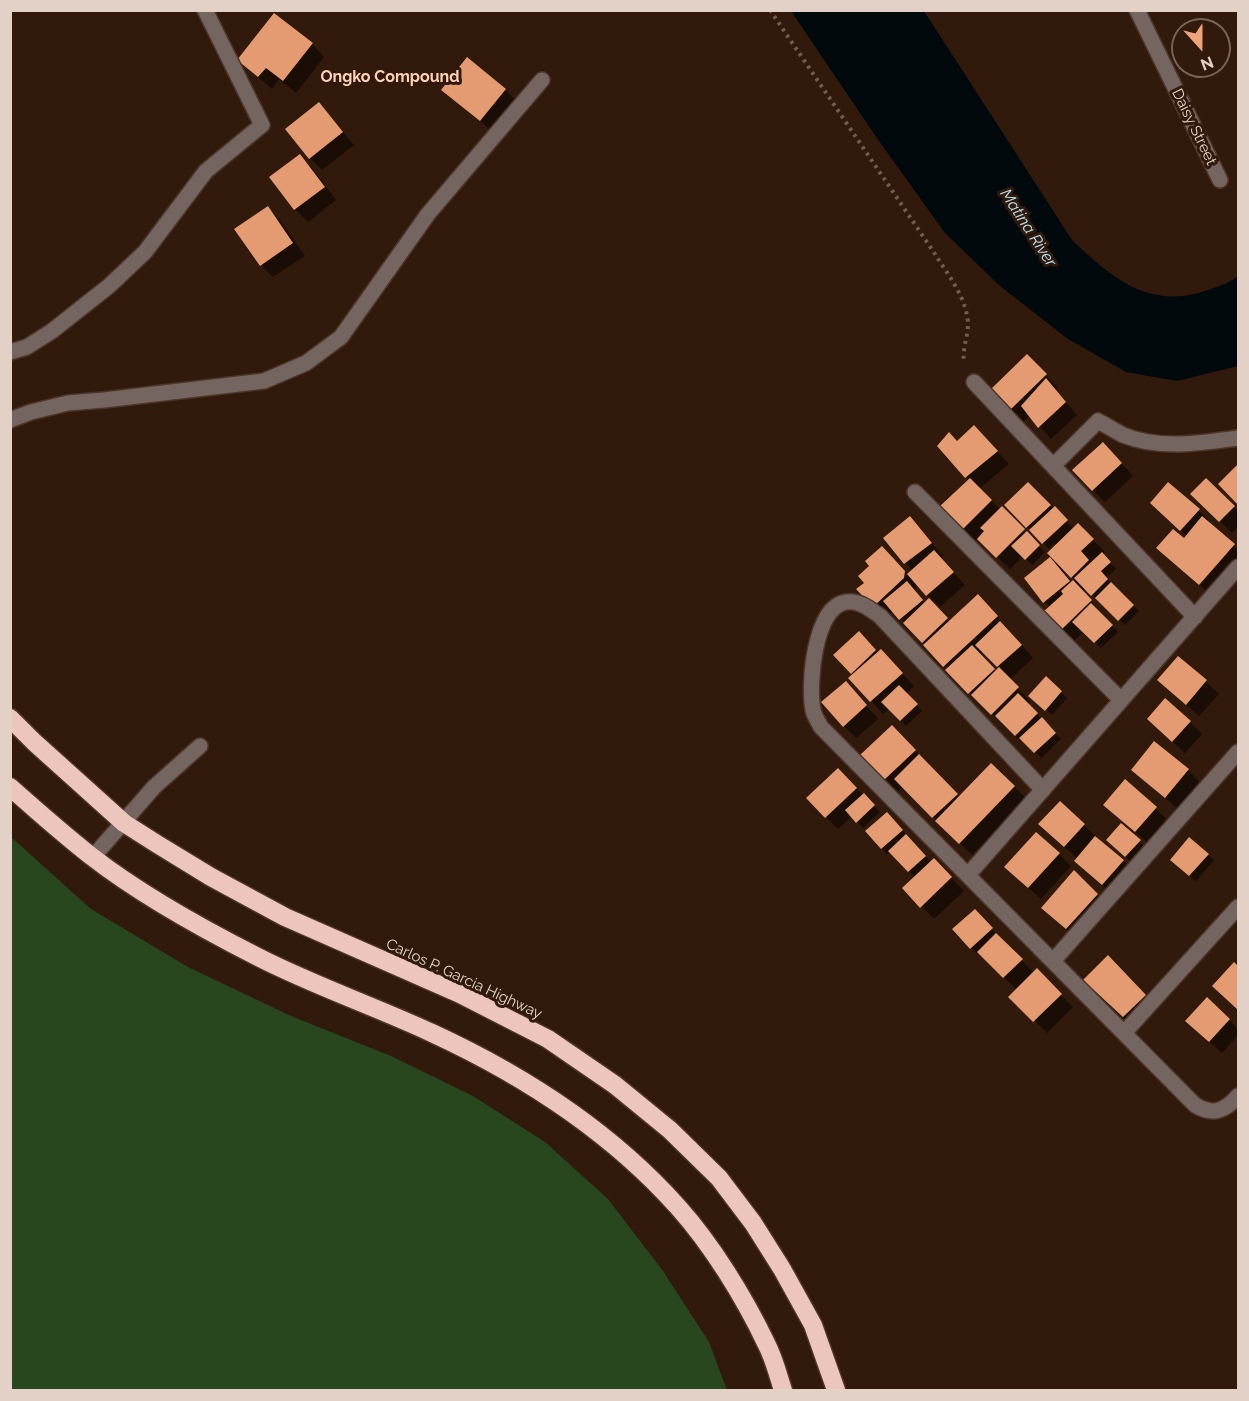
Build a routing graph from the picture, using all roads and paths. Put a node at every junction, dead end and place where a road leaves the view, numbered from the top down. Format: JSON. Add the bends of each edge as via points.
{"nodes":[{"id":1,"x":205,"y":10,"type":"edge"},
{"id":2,"x":771,"y":10,"type":"edge"},
{"id":3,"x":1137,"y":10,"type":"edge"},
{"id":4,"x":542,"y":80,"type":"dead end"},
{"id":5,"x":1220,"y":180,"type":"dead end"},
{"id":6,"x":10,"y":352,"type":"edge"},
{"id":7,"x":974,"y":382,"type":"joint"},
{"id":8,"x":10,"y":420,"type":"edge"},
{"id":9,"x":1239,"y":438,"type":"edge"},
{"id":10,"x":1053,"y":466,"type":"junction"},
{"id":11,"x":915,"y":492,"type":"dead end"},
{"id":12,"x":1239,"y":567,"type":"edge"},
{"id":13,"x":1195,"y":617,"type":"junction"},
{"id":14,"x":1121,"y":700,"type":"junction"},
{"id":15,"x":10,"y":718,"type":"edge"},
{"id":16,"x":200,"y":746,"type":"dead end"},
{"id":17,"x":1239,"y":752,"type":"edge"},
{"id":18,"x":10,"y":787,"type":"edge"},
{"id":19,"x":1043,"y":790,"type":"junction"},
{"id":20,"x":124,"y":823,"type":"junction"},
{"id":21,"x":93,"y":857,"type":"junction"},
{"id":22,"x":968,"y":875,"type":"junction"},
{"id":23,"x":1239,"y":907,"type":"edge"},
{"id":24,"x":1053,"y":962,"type":"junction"},
{"id":25,"x":1124,"y":1033,"type":"junction"},
{"id":26,"x":1239,"y":1096,"type":"edge"},
{"id":27,"x":783,"y":1390,"type":"edge"},
{"id":28,"x":836,"y":1390,"type":"edge"}],
"edges":[{"from":1,"to":6,"type":"street","via":[[262,125],[207,171],[145,252],[109,286],[52,331],[27,347]]},
{"from":2,"to":7,"type":"path","via":[[959,294],[968,325],[963,359]]},
{"from":3,"to":5,"type":"street","name":"Daisy Street"},
{"from":4,"to":8,"type":"street","via":[[428,214],[341,337],[306,363],[264,381],[68,403]]},
{"from":7,"to":10,"type":"street"},
{"from":9,"to":10,"type":"street","via":[[1184,445],[1148,442],[1123,435],[1098,421]]},
{"from":10,"to":13,"type":"street"},
{"from":11,"to":14,"type":"street"},
{"from":12,"to":13,"type":"street"},
{"from":13,"to":14,"type":"street"},
{"from":14,"to":19,"type":"street"},
{"from":15,"to":20,"type":"highway","name":"Carlos P. Garcia Highway"},
{"from":16,"to":20,"type":"street","via":[[154,787]]},
{"from":17,"to":24,"type":"street"},
{"from":18,"to":21,"type":"highway"},
{"from":19,"to":22,"type":"street"},
{"from":19,"to":22,"type":"street","via":[[880,616],[861,603],[848,601],[837,604],[828,614],[814,657],[813,713],[821,727]]},
{"from":20,"to":21,"type":"street"},
{"from":20,"to":28,"type":"highway","name":"Carlos P. Garcia Highway","via":[[285,917],[460,994],[548,1039],[615,1085],[670,1130],[719,1178],[753,1223],[813,1325]]},
{"from":21,"to":27,"type":"highway","via":[[182,915],[257,957],[433,1033],[517,1076],[581,1121],[641,1170],[679,1208],[710,1249],[767,1344]]},
{"from":22,"to":24,"type":"street"},
{"from":23,"to":25,"type":"street"},
{"from":24,"to":25,"type":"street"},
{"from":25,"to":26,"type":"street","via":[[1205,1111],[1226,1109]]}]}
